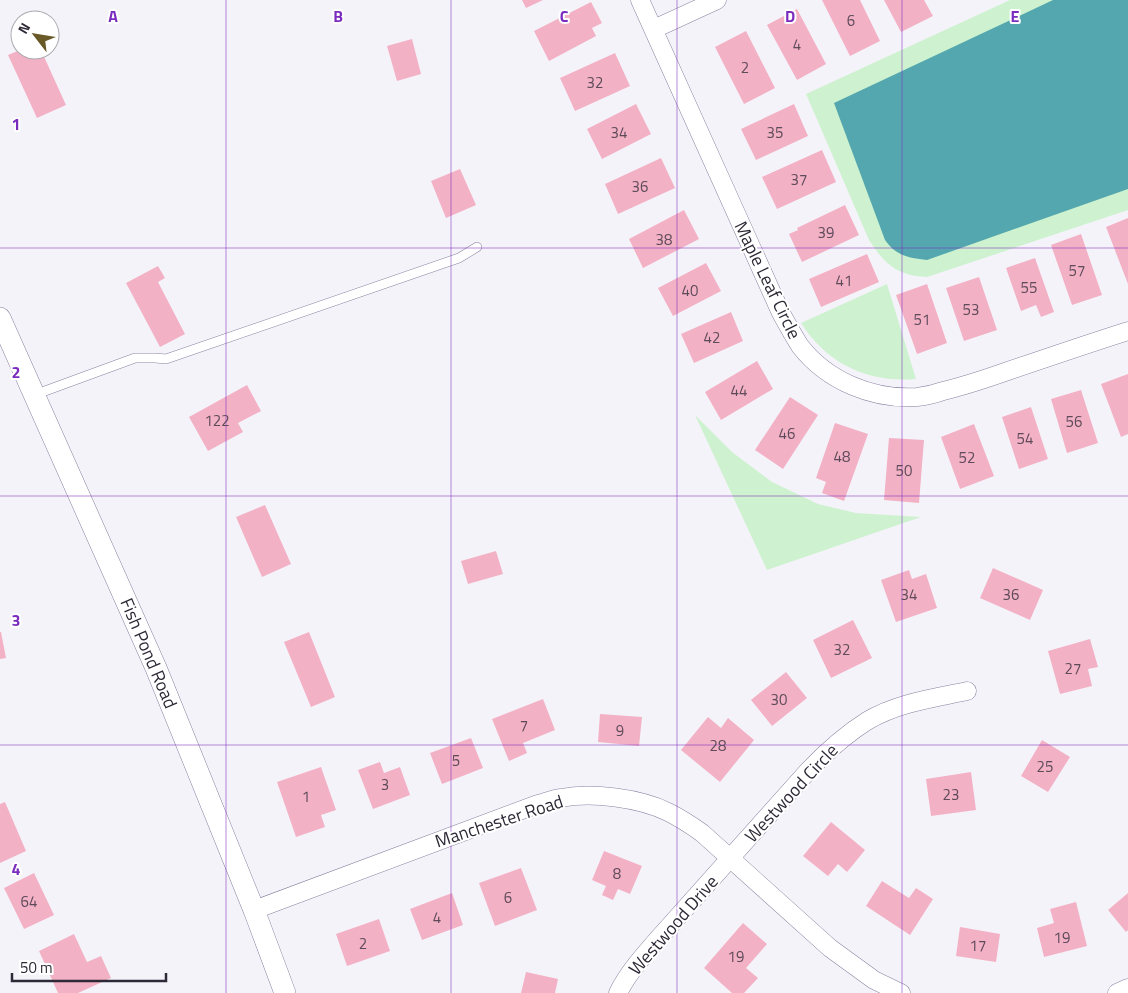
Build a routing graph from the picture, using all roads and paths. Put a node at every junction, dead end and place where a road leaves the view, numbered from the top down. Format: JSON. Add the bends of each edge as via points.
{"nodes":[{"id":1,"x":640,"y":0,"type":"edge"},
{"id":2,"x":717,"y":0,"type":"edge"},
{"id":3,"x":654,"y":29,"type":"junction"},
{"id":4,"x":477,"y":247,"type":"dead end"},
{"id":5,"x":0,"y":318,"type":"edge"},
{"id":6,"x":1128,"y":331,"type":"edge"},
{"id":7,"x":34,"y":395,"type":"junction"},
{"id":8,"x":967,"y":691,"type":"dead end"},
{"id":9,"x":730,"y":859,"type":"junction"},
{"id":10,"x":254,"y":910,"type":"junction"},
{"id":11,"x":1128,"y":988,"type":"edge"},
{"id":12,"x":285,"y":993,"type":"edge"},
{"id":13,"x":618,"y":993,"type":"edge"},
{"id":14,"x":901,"y":993,"type":"edge"},
{"id":15,"x":1117,"y":993,"type":"edge"}],
"edges":[{"from":1,"to":3,"type":"street","name":"Maple Leaf Circle"},
{"from":2,"to":3,"type":"street"},
{"from":3,"to":6,"type":"street","name":"Maple Leaf Circle","via":[[781,313],[801,347],[819,366],[840,380],[866,391],[919,397],[959,387]]},
{"from":4,"to":7,"type":"lane","via":[[459,258],[166,359],[135,358]]},
{"from":5,"to":7,"type":"street","name":"Fish Pond Road"},
{"from":7,"to":10,"type":"street","name":"Fish Pond Road","via":[[156,668]]},
{"from":8,"to":9,"type":"street","name":"Westwood Circle","via":[[920,701],[868,720],[808,771]]},
{"from":9,"to":10,"type":"street","name":"Manchester Road","via":[[702,833],[667,811],[648,804],[604,797],[562,798],[529,807]]},
{"from":9,"to":13,"type":"street","name":"Westwood Drive","via":[[651,946]]},
{"from":9,"to":14,"type":"street","name":"Manchester Road","via":[[830,948],[874,980]]},
{"from":10,"to":12,"type":"street","name":"Fish Pond Road"},
{"from":11,"to":15,"type":"street"}]}
